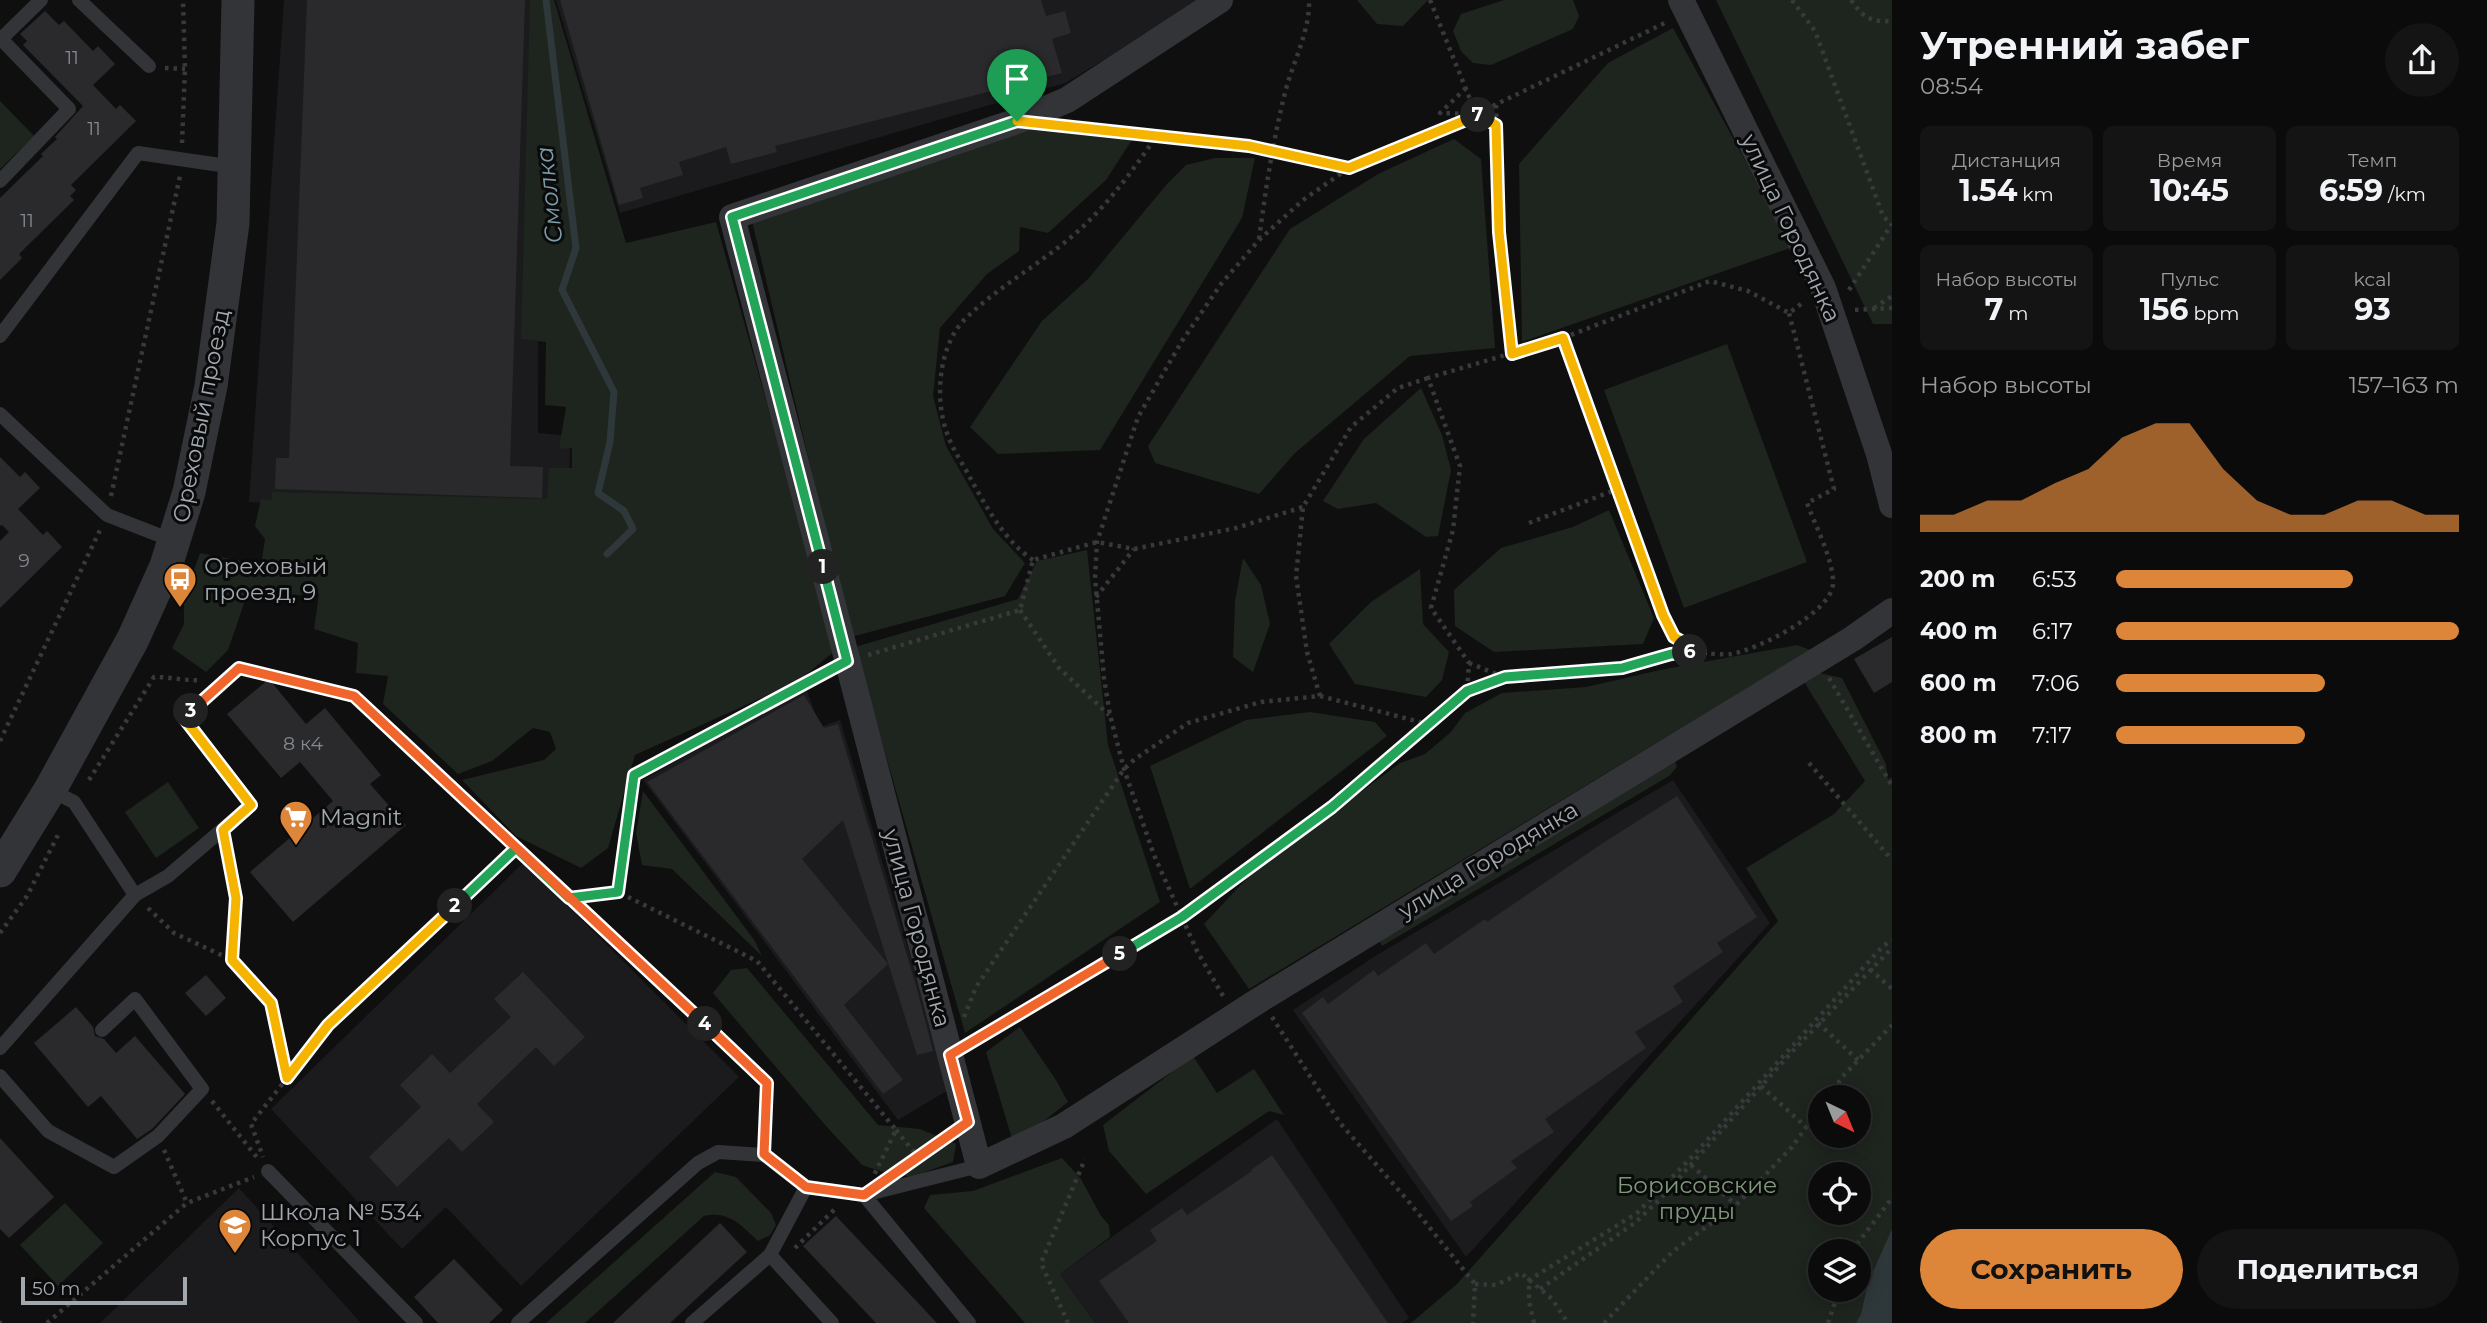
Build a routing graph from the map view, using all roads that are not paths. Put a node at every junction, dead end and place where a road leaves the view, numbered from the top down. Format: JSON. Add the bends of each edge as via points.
{"nodes":[{"id":1,"x":41,"y":0,"type":"edge"},
{"id":2,"x":79,"y":0,"type":"edge"},
{"id":3,"x":238,"y":0,"type":"edge"},
{"id":4,"x":1220,"y":0,"type":"edge"},
{"id":5,"x":1684,"y":6,"type":"edge"},
{"id":6,"x":149,"y":66,"type":"dead end"},
{"id":7,"x":235,"y":167,"type":"junction"},
{"id":8,"x":0,"y":181,"type":"edge"},
{"id":9,"x":0,"y":336,"type":"edge"},
{"id":10,"x":0,"y":414,"type":"edge"},
{"id":11,"x":1892,"y":505,"type":"edge"},
{"id":12,"x":174,"y":541,"type":"junction"},
{"id":13,"x":1892,"y":611,"type":"edge"},
{"id":14,"x":239,"y":668,"type":"road end"},
{"id":15,"x":50,"y":790,"type":"junction"},
{"id":16,"x":0,"y":871,"type":"edge"},
{"id":17,"x":135,"y":895,"type":"junction"},
{"id":18,"x":103,"y":1030,"type":"dead end"},
{"id":19,"x":0,"y":1048,"type":"edge"},
{"id":20,"x":0,"y":1076,"type":"edge"},
{"id":21,"x":979,"y":1166,"type":"junction"},
{"id":22,"x":268,"y":1171,"type":"road end"},
{"id":23,"x":806,"y":1187,"type":"junction"},
{"id":24,"x":858,"y":1194,"type":"junction"},
{"id":25,"x":774,"y":1259,"type":"junction"},
{"id":26,"x":416,"y":1323,"type":"edge"},
{"id":27,"x":518,"y":1323,"type":"edge"},
{"id":28,"x":692,"y":1323,"type":"edge"},
{"id":29,"x":832,"y":1323,"type":"edge"},
{"id":30,"x":969,"y":1323,"type":"edge"}],
"edges":[{"from":1,"to":8,"type":"lane","via":[[1,39],[69,109]]},
{"from":2,"to":6,"type":"lane"},
{"from":3,"to":7,"type":"street","name":"Ореховый проезд"},
{"from":4,"to":21,"type":"street","name":"улица Городянка","via":[[1067,100],[732,217]]},
{"from":5,"to":11,"type":"street","name":"улица Городянка","via":[[1823,288]]},
{"from":7,"to":9,"type":"lane","via":[[138,153]]},
{"from":7,"to":12,"type":"street","name":"Ореховый проезд","via":[[233,223],[211,386]]},
{"from":10,"to":12,"type":"lane","via":[[107,515]]},
{"from":12,"to":15,"type":"street","name":"Ореховый проезд","via":[[133,639]]},
{"from":13,"to":21,"type":"street","name":"улица Городянка","via":[[1261,999],[1064,1126]]},
{"from":14,"to":17,"type":"lane","via":[[184,718],[251,805],[168,876]]},
{"from":15,"to":16,"type":"street","name":"Ореховый проезд"},
{"from":15,"to":17,"type":"lane","via":[[74,802]]},
{"from":17,"to":19,"type":"lane"},
{"from":18,"to":20,"type":"lane","via":[[135,999],[202,1089],[158,1136],[114,1167],[48,1131]]},
{"from":21,"to":24,"type":"lane"},
{"from":22,"to":26,"type":"lane"},
{"from":23,"to":24,"type":"lane"},
{"from":23,"to":25,"type":"lane"},
{"from":23,"to":27,"type":"lane","via":[[764,1154],[718,1152],[698,1163]]},
{"from":24,"to":30,"type":"lane"},
{"from":25,"to":28,"type":"lane"},
{"from":25,"to":29,"type":"lane"}]}
